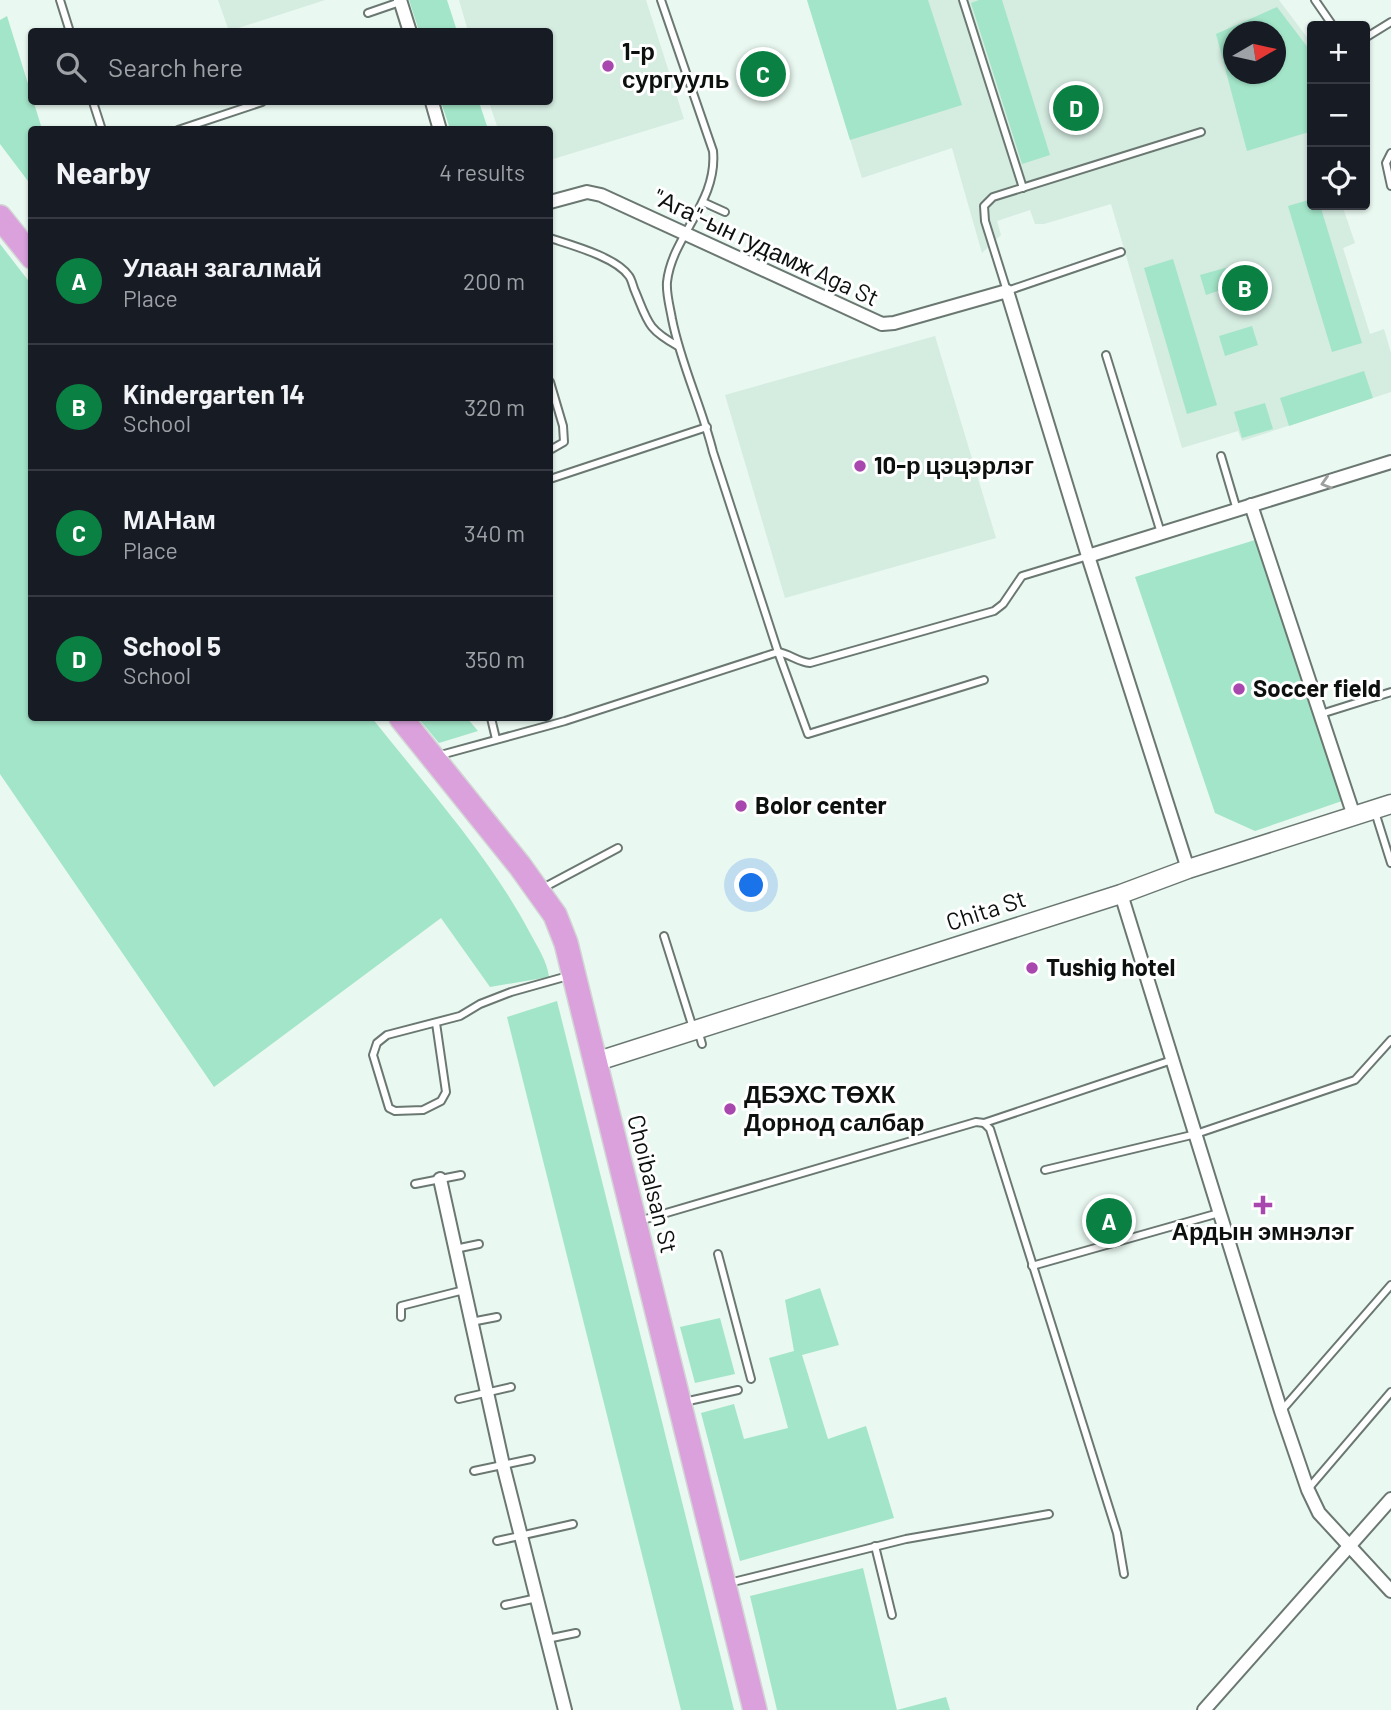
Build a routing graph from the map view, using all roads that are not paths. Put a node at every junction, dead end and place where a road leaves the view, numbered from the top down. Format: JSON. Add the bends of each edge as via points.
{"nodes":[{"id":1,"x":60,"y":0,"type":"edge"},
{"id":2,"x":662,"y":0,"type":"edge"},
{"id":3,"x":963,"y":0,"type":"edge"},
{"id":4,"x":1315,"y":0,"type":"edge"},
{"id":5,"x":400,"y":1,"type":"edge"},
{"id":6,"x":368,"y":13,"type":"dead end"},
{"id":7,"x":1330,"y":21,"type":"edge"},
{"id":8,"x":1391,"y":22,"type":"edge"},
{"id":9,"x":69,"y":28,"type":"edge"},
{"id":10,"x":409,"y":28,"type":"edge"},
{"id":11,"x":1370,"y":35,"type":"edge"},
{"id":12,"x":94,"y":105,"type":"edge"},
{"id":13,"x":253,"y":105,"type":"edge"},
{"id":14,"x":433,"y":105,"type":"edge"},
{"id":15,"x":101,"y":126,"type":"edge"},
{"id":16,"x":190,"y":126,"type":"edge"},
{"id":17,"x":439,"y":126,"type":"edge"},
{"id":18,"x":1201,"y":132,"type":"dead end"},
{"id":19,"x":1391,"y":153,"type":"edge"},
{"id":20,"x":1391,"y":186,"type":"edge"},
{"id":21,"x":1023,"y":188,"type":"junction"},
{"id":22,"x":553,"y":201,"type":"edge"},
{"id":23,"x":703,"y":202,"type":"junction"},
{"id":24,"x":725,"y":212,"type":"dead end"},
{"id":25,"x":0,"y":217,"type":"edge"},
{"id":26,"x":686,"y":233,"type":"junction"},
{"id":27,"x":553,"y":240,"type":"edge"},
{"id":28,"x":28,"y":252,"type":"edge"},
{"id":29,"x":1121,"y":252,"type":"dead end"},
{"id":30,"x":1007,"y":291,"type":"junction"},
{"id":31,"x":678,"y":346,"type":"junction"},
{"id":32,"x":1106,"y":355,"type":"dead end"},
{"id":33,"x":553,"y":392,"type":"edge"},
{"id":34,"x":707,"y":427,"type":"junction"},
{"id":35,"x":553,"y":448,"type":"edge"},
{"id":36,"x":1221,"y":456,"type":"dead end"},
{"id":37,"x":1391,"y":463,"type":"edge"},
{"id":38,"x":553,"y":478,"type":"edge"},
{"id":39,"x":1253,"y":505,"type":"junction"},
{"id":40,"x":1237,"y":510,"type":"junction"},
{"id":41,"x":1161,"y":533,"type":"junction"},
{"id":42,"x":1088,"y":556,"type":"junction"},
{"id":43,"x":778,"y":652,"type":"junction"},
{"id":44,"x":984,"y":680,"type":"dead end"},
{"id":45,"x":1391,"y":692,"type":"edge"},
{"id":46,"x":1321,"y":715,"type":"junction"},
{"id":47,"x":403,"y":721,"type":"edge"},
{"id":48,"x":492,"y":721,"type":"edge"},
{"id":49,"x":496,"y":738,"type":"junction"},
{"id":50,"x":433,"y":757,"type":"junction"},
{"id":51,"x":1383,"y":807,"type":"edge"},
{"id":52,"x":1354,"y":816,"type":"junction"},
{"id":53,"x":618,"y":848,"type":"dead end"},
{"id":54,"x":1391,"y":863,"type":"edge"},
{"id":55,"x":1188,"y":869,"type":"junction"},
{"id":56,"x":538,"y":891,"type":"junction"},
{"id":57,"x":1121,"y":894,"type":"junction"},
{"id":58,"x":664,"y":936,"type":"dead end"},
{"id":59,"x":574,"y":975,"type":"junction"},
{"id":60,"x":436,"y":1023,"type":"junction"},
{"id":61,"x":698,"y":1034,"type":"junction"},
{"id":62,"x":1391,"y":1040,"type":"edge"},
{"id":63,"x":1173,"y":1060,"type":"junction"},
{"id":64,"x":594,"y":1062,"type":"junction"},
{"id":65,"x":984,"y":1122,"type":"junction"},
{"id":66,"x":1196,"y":1134,"type":"junction"},
{"id":67,"x":1045,"y":1170,"type":"dead end"},
{"id":68,"x":461,"y":1175,"type":"dead end"},
{"id":69,"x":440,"y":1179,"type":"junction"},
{"id":70,"x":415,"y":1184,"type":"dead end"},
{"id":71,"x":1219,"y":1213,"type":"junction"},
{"id":72,"x":634,"y":1222,"type":"junction"},
{"id":73,"x":479,"y":1244,"type":"dead end"},
{"id":74,"x":455,"y":1249,"type":"junction"},
{"id":75,"x":718,"y":1254,"type":"dead end"},
{"id":76,"x":1032,"y":1266,"type":"junction"},
{"id":77,"x":1391,"y":1285,"type":"edge"},
{"id":78,"x":464,"y":1290,"type":"junction"},
{"id":79,"x":401,"y":1317,"type":"dead end"},
{"id":80,"x":497,"y":1317,"type":"dead end"},
{"id":81,"x":471,"y":1322,"type":"junction"},
{"id":82,"x":751,"y":1379,"type":"dead end"},
{"id":83,"x":511,"y":1387,"type":"dead end"},
{"id":84,"x":737,"y":1390,"type":"dead end"},
{"id":85,"x":1391,"y":1392,"type":"edge"},
{"id":86,"x":487,"y":1394,"type":"junction"},
{"id":87,"x":459,"y":1399,"type":"dead end"},
{"id":88,"x":679,"y":1403,"type":"junction"},
{"id":89,"x":1281,"y":1411,"type":"junction"},
{"id":90,"x":531,"y":1459,"type":"dead end"},
{"id":91,"x":503,"y":1465,"type":"junction"},
{"id":92,"x":474,"y":1471,"type":"dead end"},
{"id":93,"x":1308,"y":1490,"type":"junction"},
{"id":94,"x":1391,"y":1499,"type":"edge"},
{"id":95,"x":1049,"y":1514,"type":"dead end"},
{"id":96,"x":573,"y":1524,"type":"dead end"},
{"id":97,"x":521,"y":1535,"type":"junction"},
{"id":98,"x":498,"y":1541,"type":"dead end"},
{"id":99,"x":1349,"y":1544,"type":"junction"},
{"id":100,"x":875,"y":1546,"type":"junction"},
{"id":101,"x":1124,"y":1574,"type":"dead end"},
{"id":102,"x":724,"y":1584,"type":"junction"},
{"id":103,"x":1391,"y":1591,"type":"edge"},
{"id":104,"x":537,"y":1598,"type":"junction"},
{"id":105,"x":505,"y":1605,"type":"dead end"},
{"id":106,"x":892,"y":1615,"type":"dead end"},
{"id":107,"x":576,"y":1633,"type":"dead end"},
{"id":108,"x":547,"y":1639,"type":"junction"},
{"id":109,"x":565,"y":1710,"type":"edge"},
{"id":110,"x":755,"y":1710,"type":"edge"},
{"id":111,"x":1204,"y":1710,"type":"edge"}],
"edges":[{"from":1,"to":9,"type":"lane"},
{"from":2,"to":23,"type":"lane","via":[[713,152],[712,178]]},
{"from":3,"to":21,"type":"lane"},
{"from":4,"to":7,"type":"lane"},
{"from":5,"to":6,"type":"lane"},
{"from":5,"to":10,"type":"street"},
{"from":8,"to":11,"type":"lane"},
{"from":12,"to":15,"type":"lane"},
{"from":13,"to":16,"type":"lane"},
{"from":14,"to":17,"type":"street"},
{"from":18,"to":21,"type":"lane"},
{"from":19,"to":20,"type":"lane","via":[[1386,163]]},
{"from":21,"to":30,"type":"lane","via":[[993,197],[985,206],[985,221]]},
{"from":22,"to":26,"type":"street","name":"\"Ага\"-ын гудамж Aga St","via":[[587,192],[601,195]]},
{"from":23,"to":24,"type":"lane"},
{"from":23,"to":26,"type":"lane"},
{"from":25,"to":28,"type":"highway"},
{"from":26,"to":30,"type":"street","name":"\"Ага\"-ын гудамж Aga St","via":[[882,324]]},
{"from":26,"to":31,"type":"lane","via":[[667,279]]},
{"from":27,"to":31,"type":"lane","via":[[605,258],[628,274],[649,325]]},
{"from":29,"to":30,"type":"lane"},
{"from":30,"to":42,"type":"street"},
{"from":31,"to":34,"type":"lane"},
{"from":32,"to":41,"type":"lane"},
{"from":33,"to":35,"type":"lane","via":[[564,442]]},
{"from":34,"to":38,"type":"lane"},
{"from":34,"to":43,"type":"lane"},
{"from":36,"to":40,"type":"lane"},
{"from":37,"to":39,"type":"street","one_way":true},
{"from":39,"to":40,"type":"street"},
{"from":39,"to":46,"type":"street"},
{"from":40,"to":41,"type":"street"},
{"from":41,"to":42,"type":"street"},
{"from":42,"to":43,"type":"lane","via":[[1022,576],[995,611],[810,663]]},
{"from":42,"to":55,"type":"street"},
{"from":43,"to":44,"type":"lane","via":[[808,734]]},
{"from":43,"to":49,"type":"lane","via":[[565,722]]},
{"from":45,"to":46,"type":"lane"},
{"from":46,"to":52,"type":"street"},
{"from":47,"to":50,"type":"highway","name":"Choibalsan St"},
{"from":48,"to":49,"type":"lane"},
{"from":49,"to":50,"type":"lane"},
{"from":50,"to":56,"type":"highway","name":"Choibalsan St"},
{"from":51,"to":52,"type":"main road","name":"Chita St"},
{"from":51,"to":54,"type":"lane"},
{"from":52,"to":55,"type":"main road","name":"Chita St"},
{"from":53,"to":56,"type":"lane"},
{"from":55,"to":57,"type":"main road","name":"Chita St"},
{"from":56,"to":59,"type":"highway","name":"Choibalsan St","via":[[555,915]]},
{"from":57,"to":61,"type":"main road","name":"Chita St"},
{"from":57,"to":63,"type":"street"},
{"from":58,"to":61,"type":"lane"},
{"from":59,"to":60,"type":"lane","via":[[511,992]]},
{"from":59,"to":64,"type":"highway","name":"Choibalsan St"},
{"from":60,"to":60,"type":"lane","via":[[446,1092],[441,1101],[424,1110],[395,1111],[381,1087],[373,1055],[377,1043],[387,1035]]},
{"from":61,"to":64,"type":"main road","name":"Chita St"},
{"from":62,"to":66,"type":"lane","via":[[1355,1080]]},
{"from":63,"to":65,"type":"lane"},
{"from":63,"to":66,"type":"street"},
{"from":64,"to":72,"type":"highway","name":"Choibalsan St"},
{"from":65,"to":72,"type":"lane"},
{"from":65,"to":76,"type":"lane"},
{"from":66,"to":67,"type":"lane"},
{"from":66,"to":71,"type":"street"},
{"from":68,"to":69,"type":"lane"},
{"from":69,"to":70,"type":"lane"},
{"from":69,"to":74,"type":"street"},
{"from":71,"to":76,"type":"lane"},
{"from":71,"to":89,"type":"street"},
{"from":72,"to":88,"type":"highway","name":"Choibalsan St"},
{"from":73,"to":74,"type":"lane"},
{"from":74,"to":78,"type":"street"},
{"from":75,"to":82,"type":"lane"},
{"from":76,"to":101,"type":"lane","via":[[1116,1532]]},
{"from":77,"to":89,"type":"lane"},
{"from":78,"to":79,"type":"lane","via":[[401,1306]]},
{"from":78,"to":81,"type":"street"},
{"from":80,"to":81,"type":"lane"},
{"from":81,"to":86,"type":"street"},
{"from":83,"to":86,"type":"lane"},
{"from":84,"to":88,"type":"lane"},
{"from":85,"to":93,"type":"lane"},
{"from":86,"to":87,"type":"lane"},
{"from":86,"to":91,"type":"street"},
{"from":88,"to":102,"type":"highway","name":"Choibalsan St"},
{"from":89,"to":93,"type":"street"},
{"from":90,"to":91,"type":"lane"},
{"from":91,"to":92,"type":"lane"},
{"from":91,"to":97,"type":"street"},
{"from":93,"to":99,"type":"street","via":[[1319,1513]]},
{"from":94,"to":99,"type":"street"},
{"from":95,"to":100,"type":"lane"},
{"from":96,"to":97,"type":"lane"},
{"from":97,"to":98,"type":"lane"},
{"from":97,"to":104,"type":"street"},
{"from":99,"to":103,"type":"street"},
{"from":99,"to":111,"type":"street"},
{"from":100,"to":102,"type":"lane"},
{"from":100,"to":106,"type":"lane"},
{"from":102,"to":110,"type":"highway","name":"Choibalsan St"},
{"from":104,"to":105,"type":"lane"},
{"from":104,"to":108,"type":"street"},
{"from":107,"to":108,"type":"lane"},
{"from":108,"to":109,"type":"street"}]}
